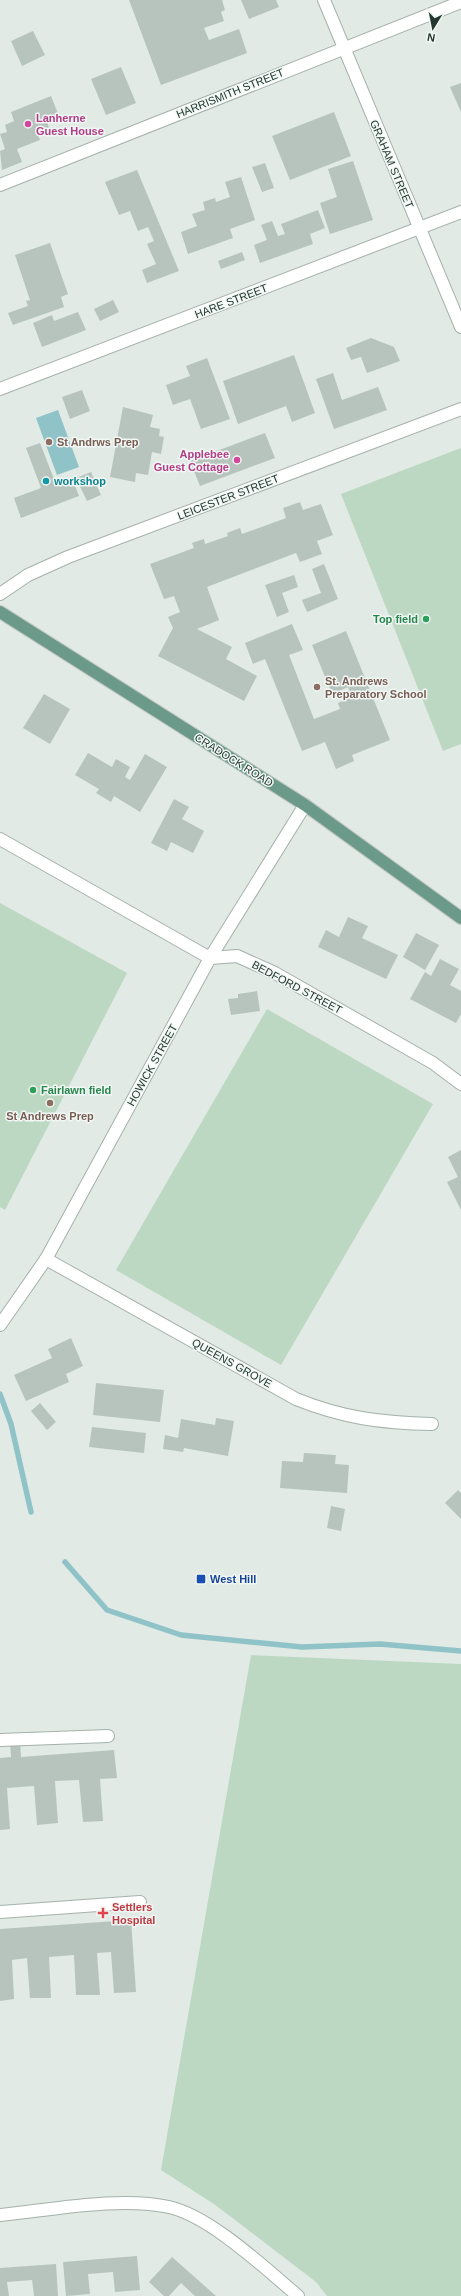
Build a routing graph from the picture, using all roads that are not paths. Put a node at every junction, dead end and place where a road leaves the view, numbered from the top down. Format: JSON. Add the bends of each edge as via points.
{"nodes":[{"id":1,"x":324,"y":0,"type":"edge"},
{"id":2,"x":461,"y":2,"type":"edge"},
{"id":3,"x":344,"y":48,"type":"junction"},
{"id":4,"x":0,"y":185,"type":"edge"},
{"id":5,"x":461,"y":212,"type":"edge"},
{"id":6,"x":419,"y":228,"type":"junction"},
{"id":7,"x":461,"y":327,"type":"edge"},
{"id":8,"x":0,"y":389,"type":"edge"},
{"id":9,"x":461,"y":409,"type":"edge"},
{"id":10,"x":0,"y":594,"type":"edge"},
{"id":11,"x":0,"y":612,"type":"edge"},
{"id":12,"x":305,"y":806,"type":"junction"},
{"id":13,"x":0,"y":839,"type":"edge"},
{"id":14,"x":461,"y":918,"type":"edge"},
{"id":15,"x":210,"y":958,"type":"junction"},
{"id":16,"x":461,"y":1084,"type":"edge"},
{"id":17,"x":46,"y":1259,"type":"junction"},
{"id":18,"x":0,"y":1325,"type":"edge"},
{"id":19,"x":432,"y":1424,"type":"dead end"},
{"id":20,"x":108,"y":1736,"type":"dead end"},
{"id":21,"x":0,"y":1740,"type":"edge"},
{"id":22,"x":140,"y":1902,"type":"dead end"},
{"id":23,"x":0,"y":1912,"type":"edge"},
{"id":24,"x":0,"y":2215,"type":"edge"},
{"id":25,"x":298,"y":2296,"type":"edge"}],
"edges":[{"from":1,"to":3,"type":"street","name":"GRAHAM STREET"},
{"from":2,"to":3,"type":"street","name":"HARRISMITH STREET"},
{"from":3,"to":4,"type":"street","name":"HARRISMITH STREET"},
{"from":3,"to":6,"type":"street","name":"GRAHAM STREET"},
{"from":5,"to":6,"type":"street","name":"HARE STREET"},
{"from":6,"to":7,"type":"street","name":"GRAHAM STREET"},
{"from":6,"to":8,"type":"street","name":"HARE STREET"},
{"from":9,"to":10,"type":"street","name":"LEICESTER STREET","via":[[68,557],[28,575]]},
{"from":11,"to":12,"type":"main road","name":"CRADOCK ROAD"},
{"from":12,"to":14,"type":"main road","name":"CRADOCK ROAD"},
{"from":12,"to":15,"type":"street","name":"HOWICK STREET"},
{"from":13,"to":15,"type":"street"},
{"from":15,"to":16,"type":"street","name":"BEDFORD STREET","via":[[237,956],[275,973],[433,1062]]},
{"from":15,"to":17,"type":"street","name":"HOWICK STREET"},
{"from":17,"to":18,"type":"street","name":"HOWICK STREET"},
{"from":17,"to":19,"type":"street","name":"QUEENS GROVE","via":[[296,1399],[329,1412],[392,1424]]},
{"from":20,"to":21,"type":"street"},
{"from":22,"to":23,"type":"street"},
{"from":24,"to":25,"type":"street","via":[[94,2205],[136,2204],[170,2207],[192,2216],[224,2235]]}]}
